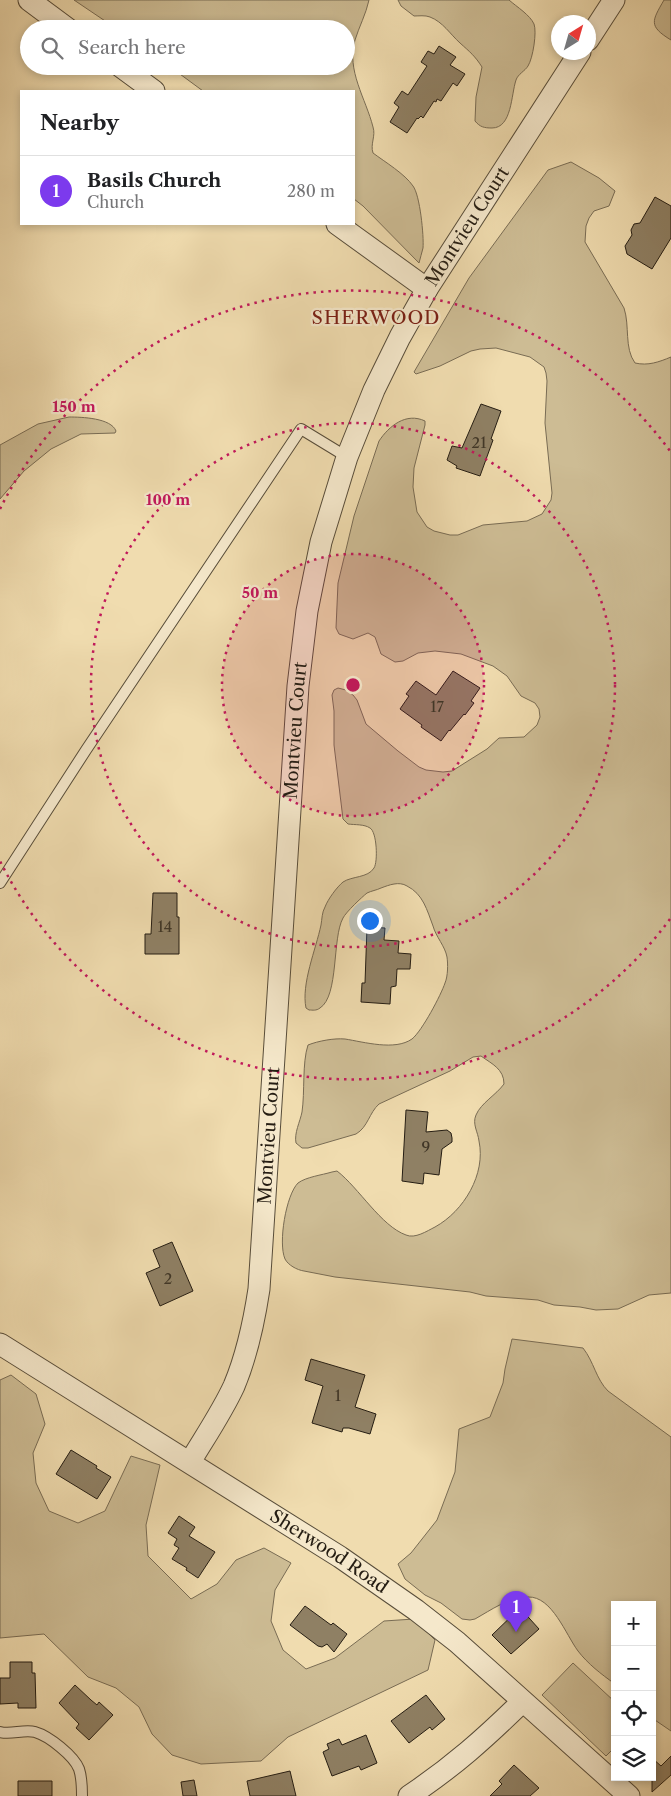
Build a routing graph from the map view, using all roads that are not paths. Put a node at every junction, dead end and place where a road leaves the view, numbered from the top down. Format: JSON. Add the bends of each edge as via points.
{"nodes":[{"id":1,"x":29,"y":0,"type":"edge"},
{"id":2,"x":614,"y":0,"type":"edge"},
{"id":3,"x":56,"y":20,"type":"edge"},
{"id":4,"x":596,"y":28,"type":"edge"},
{"id":5,"x":575,"y":60,"type":"edge"},
{"id":6,"x":132,"y":75,"type":"edge"},
{"id":7,"x":153,"y":90,"type":"edge"},
{"id":8,"x":338,"y":225,"type":"edge"},
{"id":9,"x":427,"y":289,"type":"junction"},
{"id":10,"x":347,"y":458,"type":"junction"},
{"id":11,"x":0,"y":883,"type":"edge"},
{"id":12,"x":0,"y":1344,"type":"edge"},
{"id":13,"x":190,"y":1462,"type":"junction"},
{"id":14,"x":522,"y":1702,"type":"junction"},
{"id":15,"x":0,"y":1732,"type":"edge"},
{"id":16,"x":82,"y":1796,"type":"edge"},
{"id":17,"x":409,"y":1796,"type":"edge"},
{"id":18,"x":628,"y":1796,"type":"edge"}],
"edges":[{"from":1,"to":3,"type":"street"},
{"from":2,"to":4,"type":"street"},
{"from":5,"to":9,"type":"street","name":"Montvieu Court"},
{"from":6,"to":7,"type":"street"},
{"from":8,"to":9,"type":"street"},
{"from":9,"to":10,"type":"street","name":"Montvieu Court","via":[[376,386]]},
{"from":10,"to":11,"type":"lane","via":[[301,429]]},
{"from":10,"to":13,"type":"street","name":"Montvieu Court","via":[[313,575],[298,686],[259,1290],[248,1344],[236,1380]]},
{"from":12,"to":13,"type":"street","name":"Sherwood Road"},
{"from":13,"to":14,"type":"street","name":"Sherwood Road","via":[[340,1557],[416,1610],[457,1642]]},
{"from":14,"to":17,"type":"street","via":[[482,1741]]},
{"from":14,"to":18,"type":"street","name":"Sherwood Road"},
{"from":15,"to":16,"type":"lane","via":[[34,1732],[50,1739],[78,1766]]}]}
